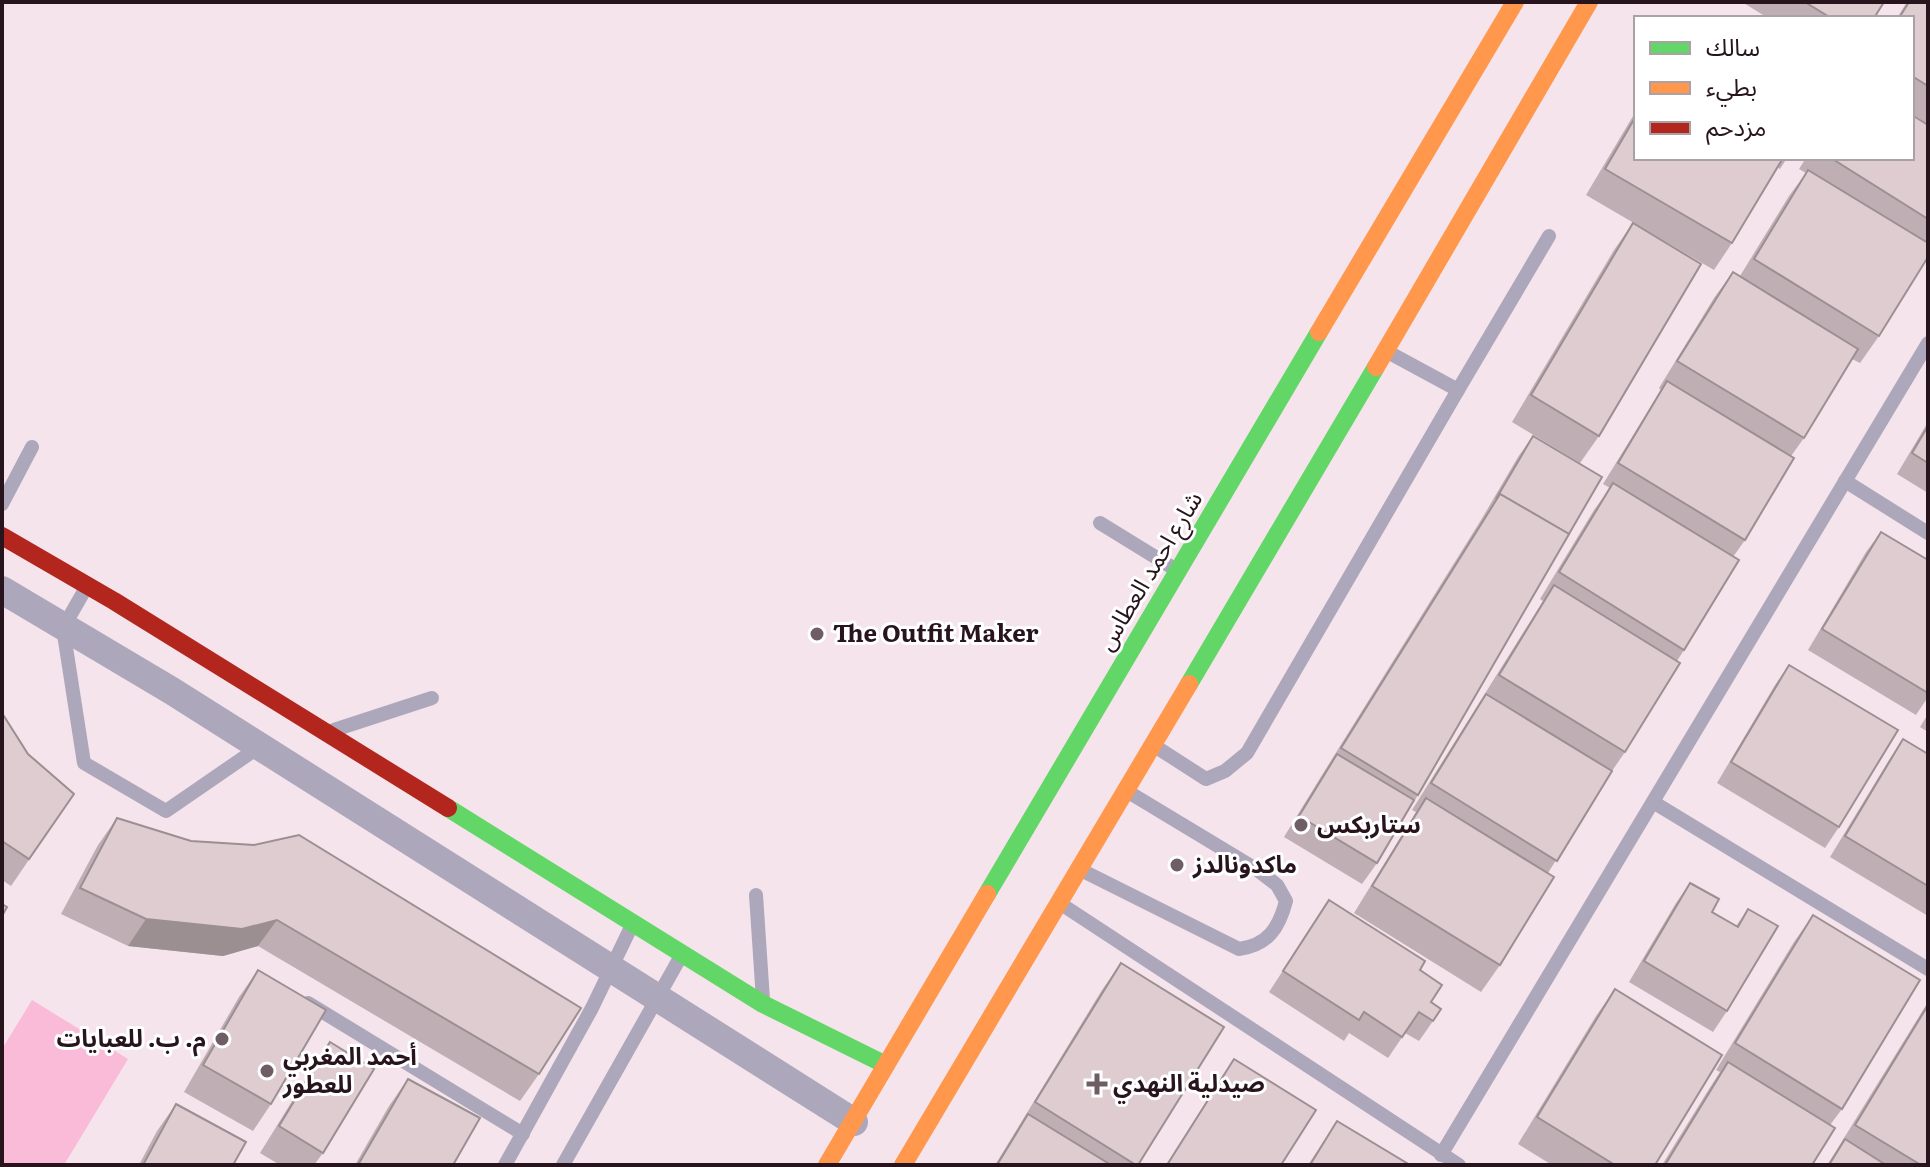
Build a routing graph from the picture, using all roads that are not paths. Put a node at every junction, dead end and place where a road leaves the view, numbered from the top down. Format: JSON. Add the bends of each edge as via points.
{"nodes":[{"id":1,"x":1515,"y":2,"type":"edge"},
{"id":2,"x":1589,"y":2,"type":"edge"},
{"id":3,"x":1549,"y":236,"type":"dead end"},
{"id":4,"x":1928,"y":343,"type":"edge"},
{"id":5,"x":1386,"y":351,"type":"junction"},
{"id":6,"x":1458,"y":390,"type":"junction"},
{"id":7,"x":32,"y":447,"type":"dead end"},
{"id":8,"x":1845,"y":481,"type":"junction"},
{"id":9,"x":2,"y":504,"type":"edge"},
{"id":10,"x":1100,"y":523,"type":"dead end"},
{"id":11,"x":1928,"y":533,"type":"edge"},
{"id":12,"x":2,"y":536,"type":"edge"},
{"id":13,"x":1178,"y":571,"type":"junction"},
{"id":14,"x":87,"y":586,"type":"junction"},
{"id":15,"x":2,"y":590,"type":"edge"},
{"id":16,"x":63,"y":628,"type":"junction"},
{"id":17,"x":432,"y":698,"type":"dead end"},
{"id":18,"x":326,"y":732,"type":"junction"},
{"id":19,"x":1151,"y":743,"type":"junction"},
{"id":20,"x":259,"y":747,"type":"junction"},
{"id":21,"x":1125,"y":790,"type":"junction"},
{"id":22,"x":1653,"y":802,"type":"junction"},
{"id":23,"x":1077,"y":868,"type":"junction"},
{"id":24,"x":756,"y":895,"type":"dead end"},
{"id":25,"x":1057,"y":901,"type":"junction"},
{"id":26,"x":633,"y":923,"type":"junction"},
{"id":27,"x":682,"y":953,"type":"junction"},
{"id":28,"x":609,"y":968,"type":"junction"},
{"id":29,"x":1928,"y":969,"type":"edge"},
{"id":30,"x":292,"y":994,"type":"edge"},
{"id":31,"x":659,"y":998,"type":"junction"},
{"id":32,"x":763,"y":1004,"type":"junction"},
{"id":33,"x":886,"y":1065,"type":"junction"},
{"id":34,"x":854,"y":1122,"type":"junction"},
{"id":35,"x":523,"y":1134,"type":"junction"},
{"id":36,"x":1441,"y":1155,"type":"junction"},
{"id":37,"x":505,"y":1165,"type":"edge"},
{"id":38,"x":563,"y":1165,"type":"edge"},
{"id":39,"x":827,"y":1165,"type":"edge"},
{"id":40,"x":903,"y":1165,"type":"edge"},
{"id":41,"x":1459,"y":1165,"type":"edge"}],
"edges":[{"from":1,"to":13,"type":"street","name":"شارع احمد العطاس"},
{"from":2,"to":5,"type":"street"},
{"from":3,"to":6,"type":"lane"},
{"from":4,"to":8,"type":"lane"},
{"from":5,"to":6,"type":"lane"},
{"from":5,"to":19,"type":"street"},
{"from":6,"to":19,"type":"lane","via":[[1247,753],[1206,779]]},
{"from":7,"to":9,"type":"lane"},
{"from":8,"to":11,"type":"lane"},
{"from":8,"to":22,"type":"lane"},
{"from":10,"to":13,"type":"lane"},
{"from":12,"to":14,"type":"street"},
{"from":13,"to":33,"type":"street","name":"شارع احمد العطاس"},
{"from":14,"to":16,"type":"lane"},
{"from":14,"to":18,"type":"street"},
{"from":15,"to":16,"type":"street"},
{"from":16,"to":20,"type":"street"},
{"from":16,"to":20,"type":"lane","via":[[84,763],[166,811]]},
{"from":17,"to":18,"type":"lane"},
{"from":18,"to":26,"type":"street"},
{"from":19,"to":21,"type":"street"},
{"from":20,"to":28,"type":"street"},
{"from":21,"to":23,"type":"street"},
{"from":21,"to":23,"type":"lane","via":[[1277,885],[1286,901],[1282,917],[1265,941],[1239,949]]},
{"from":22,"to":29,"type":"lane"},
{"from":22,"to":36,"type":"lane"},
{"from":23,"to":25,"type":"street"},
{"from":24,"to":32,"type":"lane"},
{"from":25,"to":36,"type":"lane"},
{"from":25,"to":40,"type":"street"},
{"from":26,"to":27,"type":"street"},
{"from":26,"to":28,"type":"lane"},
{"from":27,"to":31,"type":"lane"},
{"from":27,"to":32,"type":"street"},
{"from":28,"to":31,"type":"street"},
{"from":28,"to":35,"type":"lane"},
{"from":30,"to":35,"type":"lane"},
{"from":31,"to":34,"type":"street"},
{"from":31,"to":38,"type":"lane"},
{"from":32,"to":33,"type":"street"},
{"from":33,"to":34,"type":"street","name":"شارع احمد العطاس"},
{"from":34,"to":39,"type":"street","name":"شارع احمد العطاس"},
{"from":35,"to":37,"type":"lane"},
{"from":36,"to":41,"type":"lane"}]}
